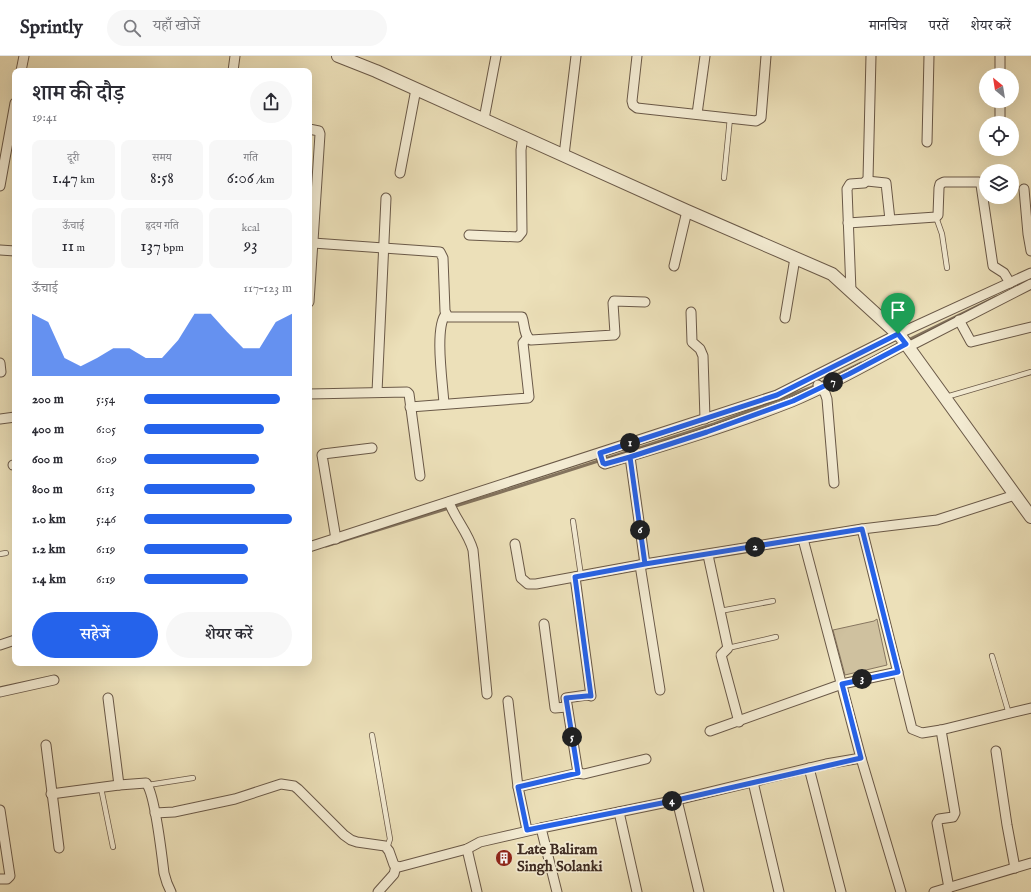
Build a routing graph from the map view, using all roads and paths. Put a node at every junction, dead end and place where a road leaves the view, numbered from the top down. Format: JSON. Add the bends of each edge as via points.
{"nodes":[{"id":1,"x":24,"y":56,"type":"edge"},
{"id":2,"x":235,"y":56,"type":"edge"},
{"id":3,"x":338,"y":56,"type":"edge"},
{"id":4,"x":496,"y":56,"type":"edge"},
{"id":5,"x":576,"y":56,"type":"edge"},
{"id":6,"x":637,"y":56,"type":"edge"},
{"id":7,"x":705,"y":56,"type":"edge"},
{"id":8,"x":766,"y":56,"type":"edge"},
{"id":9,"x":871,"y":56,"type":"edge"},
{"id":10,"x":929,"y":56,"type":"edge"},
{"id":11,"x":1000,"y":56,"type":"edge"},
{"id":12,"x":22,"y":68,"type":"edge"},
{"id":13,"x":233,"y":68,"type":"edge"},
{"id":14,"x":1000,"y":68,"type":"edge"},
{"id":15,"x":416,"y":89,"type":"junction"},
{"id":16,"x":12,"y":113,"type":"edge"},
{"id":17,"x":697,"y":114,"type":"junction"},
{"id":18,"x":730,"y":118,"type":"junction"},
{"id":19,"x":484,"y":119,"type":"junction"},
{"id":20,"x":312,"y":130,"type":"edge"},
{"id":21,"x":523,"y":136,"type":"junction"},
{"id":22,"x":4,"y":141,"type":"edge"},
{"id":23,"x":927,"y":142,"type":"dead end"},
{"id":24,"x":564,"y":155,"type":"junction"},
{"id":25,"x":400,"y":173,"type":"dead end"},
{"id":26,"x":724,"y":178,"type":"dead end"},
{"id":27,"x":867,"y":181,"type":"junction"},
{"id":28,"x":0,"y":186,"type":"edge"},
{"id":29,"x":1024,"y":189,"type":"dead end"},
{"id":30,"x":386,"y":198,"type":"dead end"},
{"id":31,"x":687,"y":211,"type":"junction"},
{"id":32,"x":936,"y":217,"type":"junction"},
{"id":33,"x":890,"y":220,"type":"junction"},
{"id":34,"x":848,"y":223,"type":"junction"},
{"id":35,"x":469,"y":235,"type":"dead end"},
{"id":36,"x":313,"y":243,"type":"junction"},
{"id":37,"x":384,"y":248,"type":"junction"},
{"id":38,"x":0,"y":250,"type":"edge"},
{"id":39,"x":12,"y":251,"type":"edge"},
{"id":40,"x":1031,"y":252,"type":"edge"},
{"id":41,"x":312,"y":258,"type":"edge"},
{"id":42,"x":795,"y":258,"type":"junction"},
{"id":43,"x":674,"y":266,"type":"dead end"},
{"id":44,"x":947,"y":268,"type":"dead end"},
{"id":45,"x":1031,"y":273,"type":"edge"},
{"id":46,"x":1010,"y":283,"type":"junction"},
{"id":47,"x":1031,"y":284,"type":"edge"},
{"id":48,"x":851,"y":291,"type":"junction"},
{"id":49,"x":646,"y":302,"type":"dead end"},
{"id":50,"x":692,"y":312,"type":"dead end"},
{"id":51,"x":446,"y":314,"type":"junction"},
{"id":52,"x":785,"y":318,"type":"dead end"},
{"id":53,"x":959,"y":320,"type":"junction"},
{"id":54,"x":1031,"y":327,"type":"edge"},
{"id":55,"x":527,"y":338,"type":"junction"},
{"id":56,"x":904,"y":341,"type":"junction"},
{"id":57,"x":1031,"y":372,"type":"edge"},
{"id":58,"x":817,"y":383,"type":"junction"},
{"id":59,"x":377,"y":392,"type":"junction"},
{"id":60,"x":312,"y":394,"type":"edge"},
{"id":61,"x":945,"y":398,"type":"junction"},
{"id":62,"x":444,"y":404,"type":"junction"},
{"id":63,"x":410,"y":407,"type":"junction"},
{"id":64,"x":12,"y":417,"type":"edge"},
{"id":65,"x":0,"y":419,"type":"edge"},
{"id":66,"x":705,"y":419,"type":"junction"},
{"id":67,"x":372,"y":448,"type":"dead end"},
{"id":68,"x":602,"y":457,"type":"junction"},
{"id":69,"x":630,"y":457,"type":"junction"},
{"id":70,"x":420,"y":476,"type":"dead end"},
{"id":71,"x":834,"y":483,"type":"dead end"},
{"id":72,"x":1015,"y":496,"type":"junction"},
{"id":73,"x":451,"y":506,"type":"junction"},
{"id":74,"x":1031,"y":517,"type":"edge"},
{"id":75,"x":573,"y":521,"type":"dead end"},
{"id":76,"x":862,"y":529,"type":"junction"},
{"id":77,"x":336,"y":538,"type":"junction"},
{"id":78,"x":803,"y":539,"type":"junction"},
{"id":79,"x":516,"y":544,"type":"dead end"},
{"id":80,"x":312,"y":546,"type":"edge"},
{"id":81,"x":6,"y":553,"type":"dead end"},
{"id":82,"x":0,"y":554,"type":"edge"},
{"id":83,"x":708,"y":554,"type":"junction"},
{"id":84,"x":643,"y":564,"type":"junction"},
{"id":85,"x":578,"y":576,"type":"junction"},
{"id":86,"x":773,"y":601,"type":"dead end"},
{"id":87,"x":720,"y":611,"type":"junction"},
{"id":88,"x":544,"y":624,"type":"dead end"},
{"id":89,"x":776,"y":637,"type":"dead end"},
{"id":90,"x":12,"y":641,"type":"edge"},
{"id":91,"x":0,"y":645,"type":"edge"},
{"id":92,"x":728,"y":648,"type":"junction"},
{"id":93,"x":992,"y":656,"type":"dead end"},
{"id":94,"x":898,"y":672,"type":"junction"},
{"id":95,"x":54,"y":680,"type":"dead end"},
{"id":96,"x":842,"y":684,"type":"junction"},
{"id":97,"x":660,"y":690,"type":"dead end"},
{"id":98,"x":0,"y":692,"type":"edge"},
{"id":99,"x":487,"y":694,"type":"dead end"},
{"id":100,"x":108,"y":698,"type":"dead end"},
{"id":101,"x":508,"y":701,"type":"dead end"},
{"id":102,"x":567,"y":707,"type":"junction"},
{"id":103,"x":1031,"y":708,"type":"edge"},
{"id":104,"x":1009,"y":714,"type":"junction"},
{"id":105,"x":739,"y":722,"type":"junction"},
{"id":106,"x":941,"y":730,"type":"junction"},
{"id":107,"x":710,"y":731,"type":"dead end"},
{"id":108,"x":372,"y":735,"type":"dead end"},
{"id":109,"x":46,"y":745,"type":"dead end"},
{"id":110,"x":996,"y":751,"type":"dead end"},
{"id":111,"x":861,"y":758,"type":"junction"},
{"id":112,"x":646,"y":759,"type":"dead end"},
{"id":113,"x":809,"y":768,"type":"junction"},
{"id":114,"x":578,"y":773,"type":"junction"},
{"id":115,"x":193,"y":778,"type":"dead end"},
{"id":116,"x":754,"y":782,"type":"junction"},
{"id":117,"x":119,"y":785,"type":"junction"},
{"id":118,"x":148,"y":785,"type":"junction"},
{"id":119,"x":518,"y":787,"type":"junction"},
{"id":120,"x":101,"y":788,"type":"junction"},
{"id":121,"x":51,"y":794,"type":"junction"},
{"id":122,"x":677,"y":800,"type":"junction"},
{"id":123,"x":0,"y":810,"type":"edge"},
{"id":124,"x":620,"y":812,"type":"junction"},
{"id":125,"x":155,"y":813,"type":"junction"},
{"id":126,"x":1,"y":826,"type":"edge"},
{"id":127,"x":541,"y":828,"type":"junction"},
{"id":128,"x":527,"y":830,"type":"junction"},
{"id":129,"x":113,"y":847,"type":"dead end"},
{"id":130,"x":59,"y":848,"type":"dead end"},
{"id":131,"x":387,"y":848,"type":"junction"},
{"id":132,"x":467,"y":849,"type":"junction"},
{"id":133,"x":1031,"y":863,"type":"edge"},
{"id":134,"x":396,"y":866,"type":"junction"},
{"id":135,"x":1015,"y":868,"type":"junction"},
{"id":136,"x":0,"y":880,"type":"edge"},
{"id":137,"x":949,"y":888,"type":"junction"},
{"id":138,"x":171,"y":892,"type":"edge"},
{"id":139,"x":378,"y":892,"type":"edge"},
{"id":140,"x":477,"y":892,"type":"edge"},
{"id":141,"x":557,"y":892,"type":"edge"},
{"id":142,"x":637,"y":892,"type":"edge"},
{"id":143,"x":699,"y":892,"type":"edge"},
{"id":144,"x":779,"y":892,"type":"edge"},
{"id":145,"x":841,"y":892,"type":"edge"},
{"id":146,"x":901,"y":892,"type":"edge"},
{"id":147,"x":938,"y":892,"type":"edge"}],
"edges":[{"from":1,"to":12,"type":"street"},
{"from":2,"to":13,"type":"street"},
{"from":3,"to":15,"type":"street"},
{"from":4,"to":19,"type":"street"},
{"from":5,"to":24,"type":"street"},
{"from":6,"to":17,"type":"street","via":[[633,105],[637,108]]},
{"from":7,"to":17,"type":"street"},
{"from":8,"to":18,"type":"street","via":[[760,118],[756,121]]},
{"from":9,"to":27,"type":"street"},
{"from":10,"to":23,"type":"street"},
{"from":11,"to":14,"type":"street"},
{"from":15,"to":19,"type":"street"},
{"from":15,"to":25,"type":"street"},
{"from":16,"to":22,"type":"street"},
{"from":17,"to":18,"type":"street"},
{"from":18,"to":26,"type":"lane"},
{"from":19,"to":21,"type":"street"},
{"from":20,"to":36,"type":"street","via":[[319,131],[320,134]]},
{"from":21,"to":24,"type":"street"},
{"from":21,"to":35,"type":"street","via":[[521,236],[518,238]]},
{"from":22,"to":28,"type":"street"},
{"from":24,"to":31,"type":"street"},
{"from":27,"to":33,"type":"street","via":[[886,183]]},
{"from":27,"to":34,"type":"street","via":[[848,186]]},
{"from":29,"to":40,"type":"street"},
{"from":30,"to":37,"type":"street"},
{"from":31,"to":42,"type":"street"},
{"from":31,"to":43,"type":"street"},
{"from":32,"to":33,"type":"street"},
{"from":32,"to":44,"type":"lane","via":[[942,234]]},
{"from":32,"to":46,"type":"street","via":[[940,184],[979,182],[993,266],[1004,273]]},
{"from":33,"to":34,"type":"street"},
{"from":34,"to":48,"type":"street"},
{"from":36,"to":37,"type":"street"},
{"from":36,"to":41,"type":"street"},
{"from":37,"to":51,"type":"street","via":[[440,252],[443,258]]},
{"from":37,"to":59,"type":"street"},
{"from":38,"to":39,"type":"street"},
{"from":42,"to":48,"type":"street","via":[[832,274]]},
{"from":42,"to":52,"type":"street"},
{"from":45,"to":46,"type":"street"},
{"from":46,"to":56,"type":"street"},
{"from":47,"to":53,"type":"street"},
{"from":48,"to":56,"type":"street"},
{"from":49,"to":55,"type":"street","via":[[612,303],[614,336],[531,340]]},
{"from":50,"to":66,"type":"street","via":[[692,342],[703,356]]},
{"from":51,"to":55,"type":"street","via":[[448,317],[522,317]]},
{"from":51,"to":62,"type":"street","via":[[439,334]]},
{"from":53,"to":54,"type":"street","via":[[971,342]]},
{"from":53,"to":56,"type":"street"},
{"from":55,"to":62,"type":"street","via":[[523,343],[528,398]]},
{"from":56,"to":58,"type":"street"},
{"from":56,"to":58,"type":"street"},
{"from":56,"to":61,"type":"street"},
{"from":57,"to":61,"type":"lane"},
{"from":58,"to":66,"type":"street"},
{"from":58,"to":69,"type":"street","via":[[793,401]]},
{"from":58,"to":71,"type":"street","via":[[827,400]]},
{"from":59,"to":60,"type":"street"},
{"from":59,"to":63,"type":"street","via":[[407,392]]},
{"from":61,"to":72,"type":"street"},
{"from":62,"to":63,"type":"street"},
{"from":63,"to":70,"type":"street"},
{"from":64,"to":65,"type":"street"},
{"from":66,"to":68,"type":"street"},
{"from":67,"to":77,"type":"street","via":[[322,455]]},
{"from":68,"to":69,"type":"street","via":[[605,464]]},
{"from":68,"to":73,"type":"street"},
{"from":69,"to":84,"type":"street"},
{"from":72,"to":74,"type":"street"},
{"from":72,"to":76,"type":"street","via":[[937,520]]},
{"from":73,"to":77,"type":"street"},
{"from":73,"to":99,"type":"street","via":[[473,550]]},
{"from":75,"to":85,"type":"lane"},
{"from":76,"to":78,"type":"street"},
{"from":76,"to":94,"type":"street"},
{"from":77,"to":80,"type":"street"},
{"from":78,"to":83,"type":"street"},
{"from":78,"to":96,"type":"street"},
{"from":79,"to":85,"type":"street","via":[[521,578],[528,584]]},
{"from":81,"to":82,"type":"lane"},
{"from":83,"to":84,"type":"street"},
{"from":83,"to":87,"type":"street"},
{"from":84,"to":85,"type":"street"},
{"from":84,"to":97,"type":"street"},
{"from":85,"to":102,"type":"street","via":[[591,696],[566,698]]},
{"from":86,"to":87,"type":"lane"},
{"from":87,"to":92,"type":"street"},
{"from":88,"to":102,"type":"street","via":[[555,708]]},
{"from":89,"to":92,"type":"lane"},
{"from":90,"to":91,"type":"street"},
{"from":92,"to":105,"type":"street","via":[[721,655]]},
{"from":93,"to":104,"type":"lane"},
{"from":94,"to":96,"type":"street"},
{"from":94,"to":106,"type":"street","via":[[912,729],[922,734]]},
{"from":95,"to":98,"type":"street"},
{"from":96,"to":105,"type":"street"},
{"from":96,"to":111,"type":"street"},
{"from":100,"to":117,"type":"street"},
{"from":101,"to":119,"type":"street"},
{"from":102,"to":114,"type":"street"},
{"from":103,"to":104,"type":"street"},
{"from":104,"to":106,"type":"street"},
{"from":105,"to":107,"type":"street"},
{"from":106,"to":137,"type":"street","via":[[955,813],[953,816],[939,819],[937,823]]},
{"from":108,"to":131,"type":"lane","via":[[390,839]]},
{"from":109,"to":121,"type":"street"},
{"from":110,"to":135,"type":"street"},
{"from":111,"to":113,"type":"street"},
{"from":111,"to":146,"type":"street"},
{"from":112,"to":114,"type":"street","via":[[584,774]]},
{"from":113,"to":116,"type":"street"},
{"from":113,"to":145,"type":"street"},
{"from":114,"to":119,"type":"street"},
{"from":115,"to":118,"type":"lane"},
{"from":116,"to":122,"type":"street"},
{"from":116,"to":144,"type":"street"},
{"from":117,"to":118,"type":"street"},
{"from":117,"to":120,"type":"street"},
{"from":118,"to":125,"type":"street"},
{"from":119,"to":128,"type":"street"},
{"from":120,"to":121,"type":"street"},
{"from":120,"to":129,"type":"lane"},
{"from":121,"to":130,"type":"street"},
{"from":122,"to":124,"type":"street"},
{"from":122,"to":143,"type":"street"},
{"from":123,"to":126,"type":"street"},
{"from":124,"to":127,"type":"street"},
{"from":124,"to":142,"type":"street"},
{"from":125,"to":131,"type":"street","via":[[174,812],[235,799],[281,784],[298,789],[351,840]]},
{"from":125,"to":138,"type":"street","via":[[164,873]]},
{"from":126,"to":136,"type":"street","via":[[10,876]]},
{"from":127,"to":128,"type":"street"},
{"from":127,"to":141,"type":"street"},
{"from":128,"to":132,"type":"street","via":[[480,842]]},
{"from":131,"to":134,"type":"street"},
{"from":132,"to":134,"type":"street"},
{"from":132,"to":140,"type":"street"},
{"from":133,"to":135,"type":"street"},
{"from":134,"to":139,"type":"street","via":[[394,874]]},
{"from":135,"to":137,"type":"street"},
{"from":137,"to":147,"type":"street"}]}
